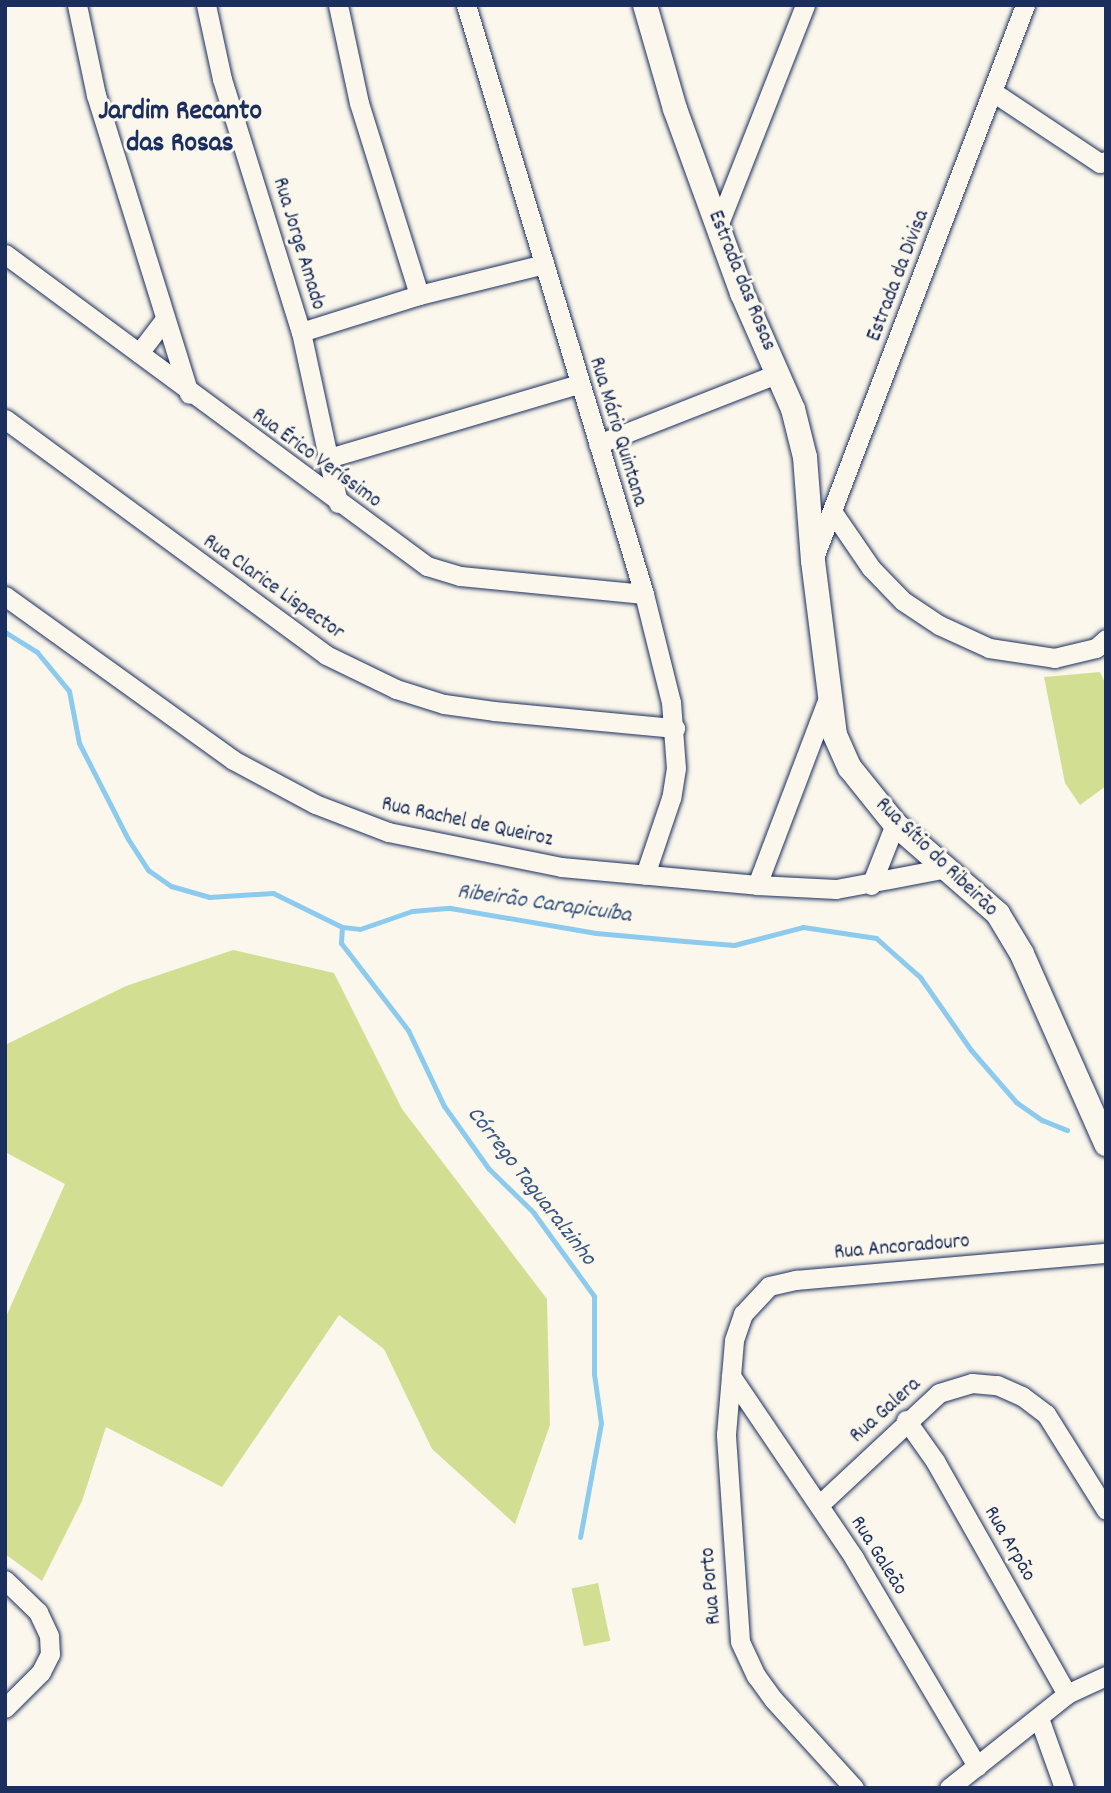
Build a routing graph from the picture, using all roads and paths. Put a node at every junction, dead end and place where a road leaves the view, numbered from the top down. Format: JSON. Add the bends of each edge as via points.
{"nodes":[{"id":1,"x":77,"y":5,"type":"edge"},
{"id":2,"x":206,"y":5,"type":"edge"},
{"id":3,"x":338,"y":5,"type":"edge"},
{"id":4,"x":466,"y":5,"type":"edge"},
{"id":5,"x":645,"y":5,"type":"edge"},
{"id":6,"x":805,"y":5,"type":"edge"},
{"id":7,"x":1025,"y":5,"type":"edge"},
{"id":8,"x":993,"y":92,"type":"junction"},
{"id":9,"x":1103,"y":162,"type":"edge"},
{"id":10,"x":718,"y":226,"type":"junction"},
{"id":11,"x":5,"y":254,"type":"edge"},
{"id":12,"x":544,"y":264,"type":"junction"},
{"id":13,"x":419,"y":295,"type":"junction"},
{"id":14,"x":165,"y":319,"type":"junction"},
{"id":15,"x":301,"y":332,"type":"junction"},
{"id":16,"x":139,"y":353,"type":"junction"},
{"id":17,"x":779,"y":373,"type":"junction"},
{"id":18,"x":578,"y":384,"type":"junction"},
{"id":19,"x":189,"y":394,"type":"junction"},
{"id":20,"x":5,"y":419,"type":"edge"},
{"id":21,"x":598,"y":444,"type":"junction"},
{"id":22,"x":331,"y":457,"type":"junction"},
{"id":23,"x":338,"y":503,"type":"junction"},
{"id":24,"x":834,"y":514,"type":"junction"},
{"id":25,"x":813,"y":561,"type":"junction"},
{"id":26,"x":645,"y":594,"type":"junction"},
{"id":27,"x":5,"y":596,"type":"edge"},
{"id":28,"x":1106,"y":639,"type":"edge"},
{"id":29,"x":828,"y":698,"type":"junction"},
{"id":30,"x":675,"y":728,"type":"junction"},
{"id":31,"x":895,"y":824,"type":"junction"},
{"id":32,"x":942,"y":869,"type":"junction"},
{"id":33,"x":645,"y":875,"type":"junction"},
{"id":34,"x":757,"y":885,"type":"junction"},
{"id":35,"x":870,"y":885,"type":"junction"},
{"id":36,"x":1106,"y":1144,"type":"edge"},
{"id":37,"x":1106,"y":1253,"type":"edge"},
{"id":38,"x":734,"y":1340,"type":"joint"},
{"id":39,"x":731,"y":1376,"type":"junction"},
{"id":40,"x":906,"y":1420,"type":"junction"},
{"id":41,"x":819,"y":1505,"type":"junction"},
{"id":42,"x":1106,"y":1510,"type":"edge"},
{"id":43,"x":5,"y":1580,"type":"edge"},
{"id":44,"x":1106,"y":1676,"type":"edge"},
{"id":45,"x":1068,"y":1694,"type":"junction"},
{"id":46,"x":5,"y":1708,"type":"edge"},
{"id":47,"x":1039,"y":1718,"type":"junction"},
{"id":48,"x":976,"y":1766,"type":"junction"},
{"id":49,"x":854,"y":1788,"type":"edge"},
{"id":50,"x":949,"y":1788,"type":"edge"},
{"id":51,"x":1064,"y":1788,"type":"edge"}],
"edges":[{"from":1,"to":14,"type":"street","via":[[96,95]]},
{"from":2,"to":15,"type":"street","name":"Rua Jorge Amado","via":[[222,79]]},
{"from":3,"to":13,"type":"street","via":[[359,103]]},
{"from":4,"to":12,"type":"street","name":"Rua Mário Quintana"},
{"from":5,"to":10,"type":"main road","name":"Estrada das Rosas","via":[[675,109]]},
{"from":6,"to":10,"type":"street"},
{"from":7,"to":8,"type":"street","name":"Estrada da Divisa"},
{"from":8,"to":9,"type":"street"},
{"from":8,"to":24,"type":"street","name":"Estrada da Divisa"},
{"from":10,"to":17,"type":"main road","name":"Estrada das Rosas"},
{"from":11,"to":16,"type":"street","name":"Rua Érico Veríssimo"},
{"from":12,"to":13,"type":"street"},
{"from":12,"to":18,"type":"street","name":"Rua Mário Quintana"},
{"from":13,"to":15,"type":"street"},
{"from":14,"to":16,"type":"street"},
{"from":14,"to":19,"type":"street"},
{"from":15,"to":22,"type":"street","name":"Rua Jorge Amado"},
{"from":16,"to":19,"type":"street","name":"Rua Érico Veríssimo"},
{"from":17,"to":21,"type":"street"},
{"from":17,"to":25,"type":"main road","name":"Estrada das Rosas","via":[[805,457]]},
{"from":18,"to":21,"type":"street","name":"Rua Mário Quintana"},
{"from":18,"to":22,"type":"street"},
{"from":19,"to":23,"type":"street","name":"Rua Érico Veríssimo"},
{"from":20,"to":30,"type":"street","name":"Rua Clarice Lispector","via":[[326,655],[396,689],[481,709]]},
{"from":21,"to":26,"type":"street","name":"Rua Mário Quintana"},
{"from":22,"to":23,"type":"street","name":"Rua Jorge Amado"},
{"from":23,"to":26,"type":"street","name":"Rua Érico Veríssimo","via":[[427,565],[460,576]]},
{"from":24,"to":25,"type":"street","name":"Estrada da Divisa"},
{"from":24,"to":28,"type":"street","via":[[871,568],[903,601],[939,625],[989,648],[1054,658],[1096,648]]},
{"from":25,"to":29,"type":"main road","name":"Rua Sítio do Ribeirão"},
{"from":26,"to":30,"type":"street","name":"Rua Mário Quintana"},
{"from":27,"to":33,"type":"street","name":"Rua Rachel de Queiroz","via":[[233,760],[315,804],[388,832],[448,846],[561,867]]},
{"from":29,"to":31,"type":"main road","name":"Rua Sítio do Ribeirão","via":[[835,735],[850,768]]},
{"from":29,"to":34,"type":"street"},
{"from":30,"to":33,"type":"street","name":"Rua Mário Quintana","via":[[671,798]]},
{"from":31,"to":32,"type":"main road","name":"Rua Sítio do Ribeirão"},
{"from":31,"to":35,"type":"street"},
{"from":32,"to":35,"type":"street","name":"Rua Rachel de Queiroz"},
{"from":32,"to":36,"type":"main road","name":"Rua Sítio do Ribeirão","via":[[998,914],[1022,954]]},
{"from":33,"to":34,"type":"street","name":"Rua Rachel de Queiroz"},
{"from":34,"to":35,"type":"street","name":"Rua Rachel de Queiroz","via":[[836,889]]},
{"from":37,"to":38,"type":"street","name":"Rua Ancoradouro","via":[[769,1286],[743,1314]]},
{"from":38,"to":39,"type":"street","name":"Rua Porto"},
{"from":39,"to":41,"type":"street","name":"Rua Galeão"},
{"from":39,"to":49,"type":"street","name":"Rua Porto","via":[[726,1434],[740,1641],[773,1699]]},
{"from":40,"to":41,"type":"street","name":"Rua Galera"},
{"from":40,"to":42,"type":"street","name":"Rua Galera","via":[[939,1394],[962,1385],[997,1385],[1022,1396],[1046,1414]]},
{"from":40,"to":45,"type":"street","name":"Rua Arpão","via":[[935,1461]]},
{"from":41,"to":48,"type":"street","name":"Rua Galeão"},
{"from":43,"to":46,"type":"street","via":[[38,1612],[49,1636],[50,1654],[41,1672]]},
{"from":44,"to":45,"type":"street"},
{"from":45,"to":47,"type":"street"},
{"from":47,"to":48,"type":"street"},
{"from":47,"to":51,"type":"street"},
{"from":48,"to":50,"type":"street"}]}
